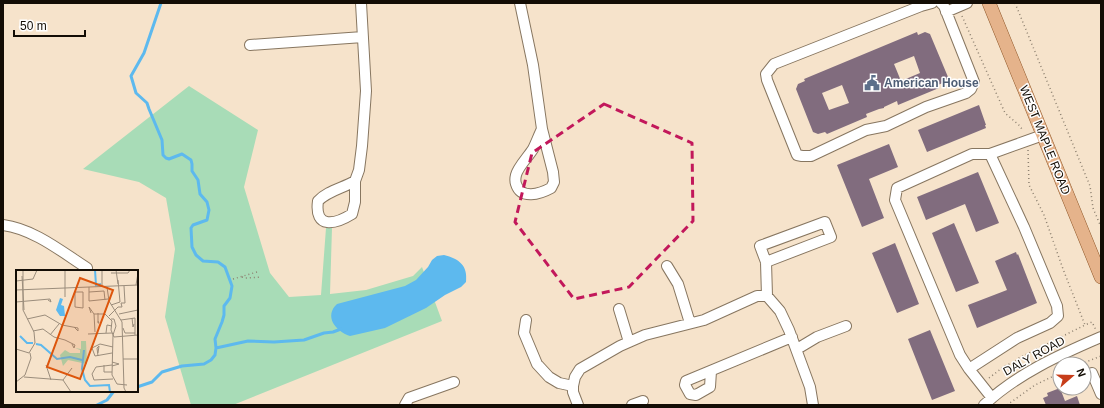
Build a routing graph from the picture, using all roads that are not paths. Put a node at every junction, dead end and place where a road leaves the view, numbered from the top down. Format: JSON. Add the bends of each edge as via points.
{"nodes":[{"id":1,"x":361,"y":3,"type":"edge"},
{"id":2,"x":520,"y":3,"type":"edge"},
{"id":3,"x":932,"y":3,"type":"edge"},
{"id":4,"x":941,"y":3,"type":"edge"},
{"id":5,"x":989,"y":3,"type":"edge"},
{"id":6,"x":963,"y":5,"type":"edge"},
{"id":7,"x":946,"y":12,"type":"junction"},
{"id":8,"x":363,"y":37,"type":"junction"},
{"id":9,"x":250,"y":46,"type":"dead end"},
{"id":10,"x":542,"y":129,"type":"junction"},
{"id":11,"x":1043,"y":135,"type":"junction"},
{"id":12,"x":990,"y":154,"type":"junction"},
{"id":13,"x":355,"y":181,"type":"junction"},
{"id":14,"x":3,"y":225,"type":"edge"},
{"id":15,"x":766,"y":262,"type":"junction"},
{"id":16,"x":667,"y":266,"type":"dead end"},
{"id":17,"x":87,"y":268,"type":"dead end"},
{"id":18,"x":1101,"y":278,"type":"edge"},
{"id":19,"x":767,"y":296,"type":"junction"},
{"id":20,"x":619,"y":309,"type":"dead end"},
{"id":21,"x":526,"y":320,"type":"dead end"},
{"id":22,"x":690,"y":323,"type":"junction"},
{"id":23,"x":846,"y":326,"type":"dead end"},
{"id":24,"x":792,"y":337,"type":"junction"},
{"id":25,"x":1101,"y":337,"type":"edge"},
{"id":26,"x":629,"y":342,"type":"junction"},
{"id":27,"x":797,"y":349,"type":"junction"},
{"id":28,"x":969,"y":369,"type":"junction"},
{"id":29,"x":711,"y":371,"type":"dead end"},
{"id":30,"x":1092,"y":373,"type":"dead end"},
{"id":31,"x":454,"y":382,"type":"dead end"},
{"id":32,"x":573,"y":386,"type":"junction"},
{"id":33,"x":1101,"y":394,"type":"edge"},
{"id":34,"x":992,"y":398,"type":"junction"},
{"id":35,"x":642,"y":401,"type":"dead end"},
{"id":36,"x":405,"y":405,"type":"edge"},
{"id":37,"x":578,"y":405,"type":"edge"},
{"id":38,"x":632,"y":405,"type":"edge"},
{"id":39,"x":813,"y":405,"type":"edge"},
{"id":40,"x":984,"y":405,"type":"edge"}],
"edges":[{"from":1,"to":8,"type":"street"},
{"from":2,"to":10,"type":"street","via":[[533,65]]},
{"from":3,"to":7,"type":"street","via":[[774,64],[766,74],[767,80],[798,155],[811,156],[866,130],[886,126],[971,89],[974,82]]},
{"from":4,"to":7,"type":"street"},
{"from":5,"to":11,"type":"main road","name":"WEST MAPLE ROAD"},
{"from":6,"to":7,"type":"street"},
{"from":8,"to":9,"type":"street"},
{"from":8,"to":13,"type":"street","via":[[366,91],[359,170]]},
{"from":10,"to":10,"type":"street","via":[[554,182],[551,188],[543,192],[532,195],[522,193],[516,185],[516,173],[534,148]]},
{"from":11,"to":12,"type":"street"},
{"from":11,"to":18,"type":"main road","name":"WEST MAPLE ROAD"},
{"from":12,"to":28,"type":"street","via":[[1024,227],[1057,306],[1058,316],[1050,323],[1017,338]]},
{"from":12,"to":28,"type":"street","via":[[972,154],[897,188],[895,200],[960,355]]},
{"from":13,"to":13,"type":"street","via":[[318,201],[317,208],[322,220],[332,223],[352,214]]},
{"from":14,"to":17,"type":"street","via":[[32,234]]},
{"from":15,"to":15,"type":"street","via":[[831,237],[825,222],[760,246]]},
{"from":15,"to":19,"type":"street"},
{"from":16,"to":22,"type":"street","via":[[678,284]]},
{"from":19,"to":22,"type":"street","via":[[757,296],[704,320]]},
{"from":19,"to":24,"type":"street","via":[[780,310]]},
{"from":20,"to":26,"type":"street"},
{"from":21,"to":32,"type":"street","via":[[524,333],[537,364],[548,377]]},
{"from":22,"to":26,"type":"street"},
{"from":23,"to":27,"type":"street","via":[[817,337]]},
{"from":24,"to":27,"type":"street"},
{"from":24,"to":29,"type":"street"},
{"from":25,"to":34,"type":"street","name":"DALY ROAD","via":[[1055,357],[1019,378]]},
{"from":26,"to":32,"type":"street","via":[[580,368]]},
{"from":27,"to":39,"type":"street","via":[[810,387]]},
{"from":28,"to":34,"type":"street"},
{"from":30,"to":33,"type":"street"},
{"from":31,"to":36,"type":"street","via":[[409,398]]},
{"from":32,"to":37,"type":"street"},
{"from":34,"to":40,"type":"street","name":"DALY ROAD"},
{"from":35,"to":38,"type":"street"}]}
